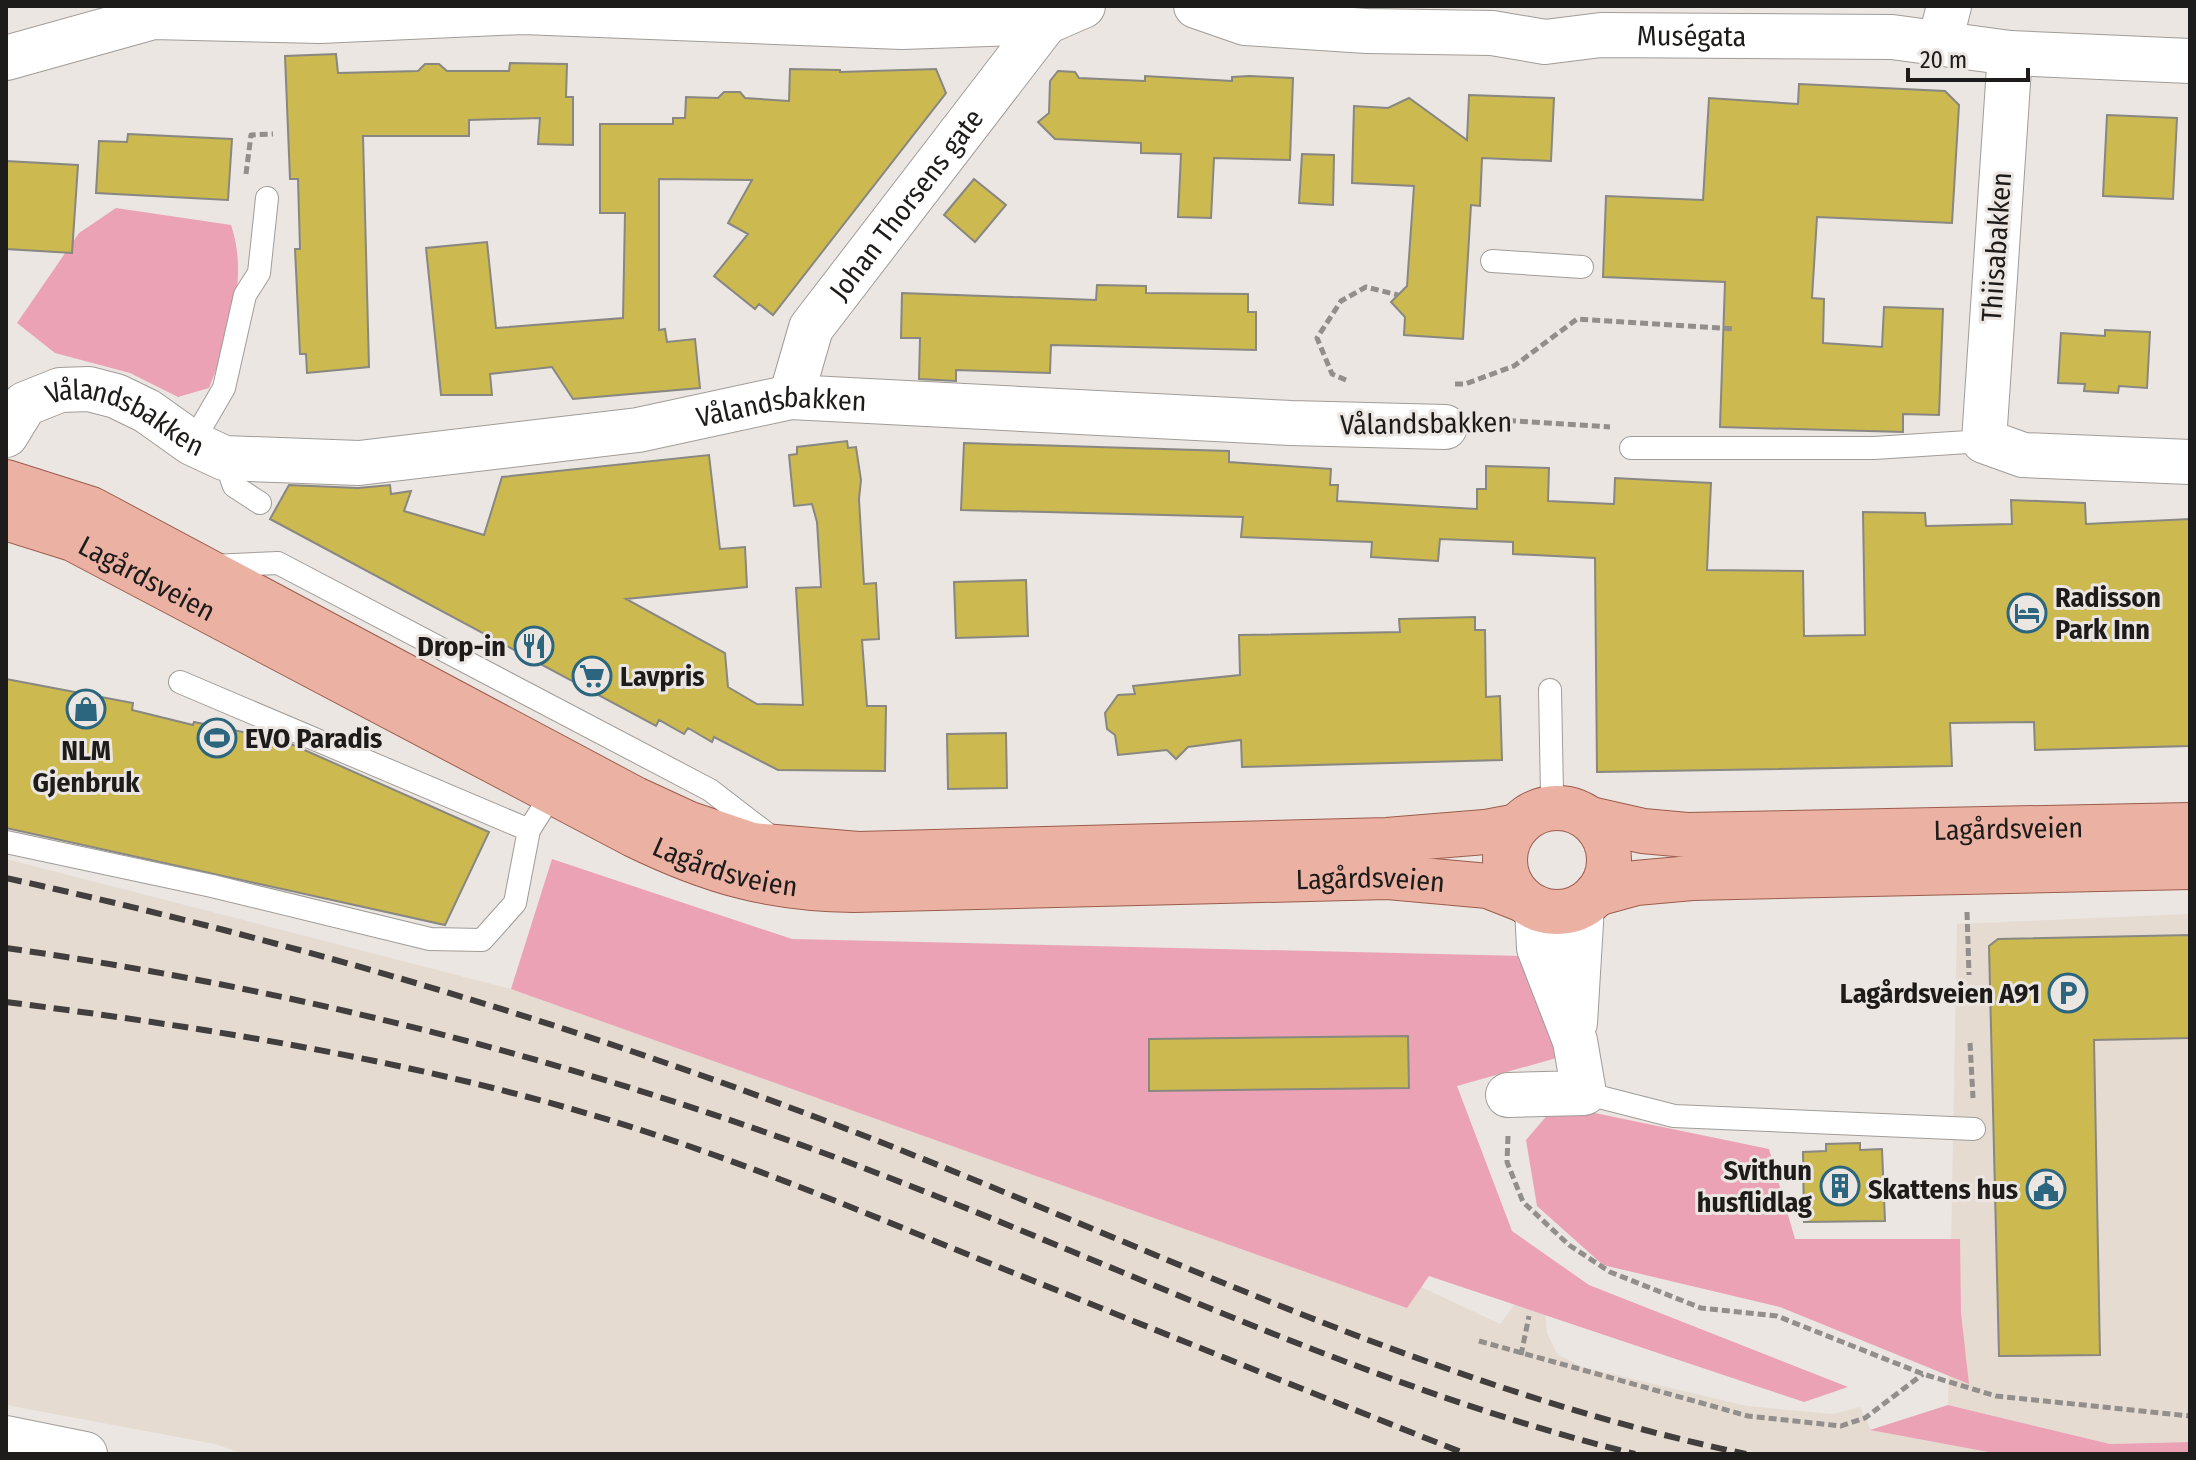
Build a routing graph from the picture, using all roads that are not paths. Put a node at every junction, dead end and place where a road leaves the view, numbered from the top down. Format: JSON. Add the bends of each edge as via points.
{"nodes":[{"id":1,"x":1196,"y":6,"type":"edge"},
{"id":2,"x":1064,"y":14,"type":"edge"},
{"id":3,"x":1944,"y":24,"type":"edge"},
{"id":4,"x":2010,"y":53,"type":"junction"},
{"id":5,"x":6,"y":58,"type":"edge"},
{"id":6,"x":2190,"y":61,"type":"edge"},
{"id":7,"x":267,"y":198,"type":"dead end"},
{"id":8,"x":1492,"y":261,"type":"dead end"},
{"id":9,"x":1582,"y":267,"type":"dead end"},
{"id":10,"x":791,"y":397,"type":"junction"},
{"id":11,"x":1445,"y":427,"type":"road end"},
{"id":12,"x":6,"y":435,"type":"edge"},
{"id":13,"x":1984,"y":441,"type":"junction"},
{"id":14,"x":1631,"y":448,"type":"dead end"},
{"id":15,"x":208,"y":450,"type":"junction"},
{"id":16,"x":2190,"y":462,"type":"edge"},
{"id":17,"x":6,"y":482,"type":"edge"},
{"id":18,"x":260,"y":503,"type":"dead end"},
{"id":19,"x":6,"y":518,"type":"edge"},
{"id":20,"x":180,"y":682,"type":"dead end"},
{"id":21,"x":1550,"y":690,"type":"dead end"},
{"id":22,"x":553,"y":792,"type":"junction"},
{"id":23,"x":1532,"y":817,"type":"junction"},
{"id":24,"x":1590,"y":819,"type":"junction"},
{"id":25,"x":2190,"y":825,"type":"edge"},
{"id":26,"x":529,"y":830,"type":"junction"},
{"id":27,"x":6,"y":842,"type":"edge"},
{"id":28,"x":2190,"y":867,"type":"edge"},
{"id":29,"x":1589,"y":900,"type":"junction"},
{"id":30,"x":1529,"y":904,"type":"junction"},
{"id":31,"x":1575,"y":1041,"type":"junction"},
{"id":32,"x":1584,"y":1093,"type":"junction"},
{"id":33,"x":1508,"y":1095,"type":"road end"},
{"id":34,"x":1974,"y":1129,"type":"dead end"},
{"id":35,"x":6,"y":1438,"type":"edge"},
{"id":36,"x":85,"y":1454,"type":"edge"}],
"edges":[{"from":1,"to":3,"type":"street","name":"Muségata","via":[[1245,23],[1492,33],[1545,42],[1601,35],[1892,37]]},
{"from":2,"to":5,"type":"street","via":[[902,27],[523,12],[320,21],[153,17]]},
{"from":2,"to":10,"type":"street","name":"Johan Thorsens gate","via":[[811,328]]},
{"from":3,"to":4,"type":"street","name":"Muségata"},
{"from":4,"to":6,"type":"street","name":"Muségata"},
{"from":4,"to":13,"type":"street","name":"Thiisabakken"},
{"from":7,"to":15,"type":"lane","via":[[259,273],[245,295]]},
{"from":8,"to":9,"type":"lane"},
{"from":10,"to":11,"type":"street","name":"Vålandsbakken"},
{"from":10,"to":15,"type":"street","name":"Vålandsbakken","via":[[638,430],[359,463]]},
{"from":12,"to":15,"type":"street","name":"Vålandsbakken","via":[[25,404],[60,390],[89,389],[147,411]]},
{"from":13,"to":14,"type":"lane","via":[[1874,448]]},
{"from":13,"to":16,"type":"street","via":[[2023,455]]},
{"from":15,"to":18,"type":"lane","via":[[234,486]]},
{"from":17,"to":23,"type":"main road","name":"Lagårdsveien","via":[[69,499],[635,799],[721,836],[789,850],[858,854],[1387,840],[1485,832]]},
{"from":19,"to":22,"type":"main road","name":"Lagårdsveien","via":[[73,539]]},
{"from":20,"to":26,"type":"lane"},
{"from":21,"to":23,"type":"lane","via":[[1552,793]]},
{"from":22,"to":26,"type":"lane"},
{"from":22,"to":30,"type":"main road","name":"Lagårdsveien","via":[[676,856],[745,880],[784,887],[854,890],[1388,877],[1488,886]]},
{"from":23,"to":24,"type":"main road","via":[[1573,809]]},
{"from":23,"to":30,"type":"main road","via":[[1505,848],[1510,885]]},
{"from":24,"to":25,"type":"main road","name":"Lagårdsveien","via":[[1687,835]]},
{"from":24,"to":29,"type":"main road","via":[[1602,832],[1609,856],[1607,874]]},
{"from":26,"to":27,"type":"lane","via":[[515,903],[482,940],[430,939]]},
{"from":28,"to":29,"type":"main road","name":"Lagårdsveien","via":[[1692,878],[1636,883]]},
{"from":29,"to":30,"type":"main road","via":[[1555,912]]},
{"from":29,"to":31,"type":"street"},
{"from":30,"to":31,"type":"street","via":[[1539,948]]},
{"from":31,"to":32,"type":"street"},
{"from":32,"to":33,"type":"street"},
{"from":32,"to":34,"type":"lane","via":[[1674,1116]]},
{"from":35,"to":36,"type":"street"}]}
